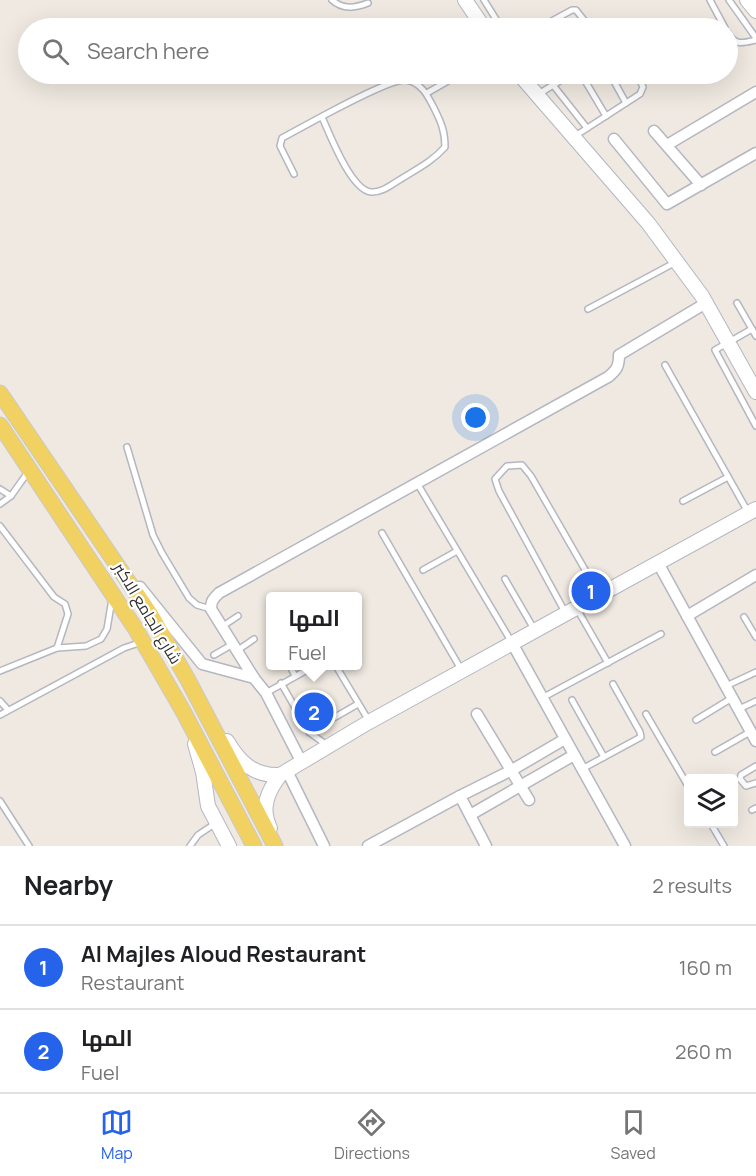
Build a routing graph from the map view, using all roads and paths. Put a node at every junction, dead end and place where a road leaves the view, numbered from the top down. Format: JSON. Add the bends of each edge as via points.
{"nodes":[{"id":1,"x":332,"y":0,"type":"edge"},
{"id":2,"x":465,"y":0,"type":"edge"},
{"id":3,"x":484,"y":0,"type":"edge"},
{"id":4,"x":710,"y":0,"type":"edge"},
{"id":5,"x":729,"y":0,"type":"edge"},
{"id":6,"x":747,"y":0,"type":"edge"},
{"id":7,"x":368,"y":3,"type":"dead end"},
{"id":8,"x":756,"y":11,"type":"edge"},
{"id":9,"x":477,"y":18,"type":"edge"},
{"id":10,"x":495,"y":18,"type":"edge"},
{"id":11,"x":557,"y":18,"type":"edge"},
{"id":12,"x":582,"y":18,"type":"edge"},
{"id":13,"x":720,"y":18,"type":"edge"},
{"id":14,"x":756,"y":39,"type":"edge"},
{"id":15,"x":738,"y":43,"type":"edge"},
{"id":16,"x":389,"y":84,"type":"edge"},
{"id":17,"x":417,"y":84,"type":"edge"},
{"id":18,"x":443,"y":84,"type":"edge"},
{"id":19,"x":529,"y":84,"type":"edge"},
{"id":20,"x":587,"y":84,"type":"edge"},
{"id":21,"x":616,"y":84,"type":"edge"},
{"id":22,"x":642,"y":84,"type":"edge"},
{"id":23,"x":553,"y":85,"type":"joint"},
{"id":24,"x":756,"y":92,"type":"edge"},
{"id":25,"x":427,"y":93,"type":"junction"},
{"id":26,"x":537,"y":95,"type":"junction"},
{"id":27,"x":626,"y":103,"type":"junction"},
{"id":28,"x":606,"y":116,"type":"junction"},
{"id":29,"x":322,"y":117,"type":"junction"},
{"id":30,"x":587,"y":128,"type":"junction"},
{"id":31,"x":654,"y":131,"type":"dead end"},
{"id":32,"x":573,"y":137,"type":"junction"},
{"id":33,"x":614,"y":139,"type":"dead end"},
{"id":34,"x":667,"y":145,"type":"junction"},
{"id":35,"x":756,"y":153,"type":"edge"},
{"id":36,"x":294,"y":174,"type":"dead end"},
{"id":37,"x":701,"y":185,"type":"junction"},
{"id":38,"x":676,"y":262,"type":"junction"},
{"id":39,"x":706,"y":303,"type":"junction"},
{"id":40,"x":737,"y":303,"type":"dead end"},
{"id":41,"x":588,"y":309,"type":"dead end"},
{"id":42,"x":752,"y":329,"type":"junction"},
{"id":43,"x":756,"y":336,"type":"edge"},
{"id":44,"x":728,"y":342,"type":"junction"},
{"id":45,"x":665,"y":365,"type":"dead end"},
{"id":46,"x":756,"y":392,"type":"edge"},
{"id":47,"x":0,"y":393,"type":"edge"},
{"id":48,"x":0,"y":425,"type":"edge"},
{"id":49,"x":756,"y":426,"type":"edge"},
{"id":50,"x":127,"y":447,"type":"dead end"},
{"id":51,"x":30,"y":470,"type":"junction"},
{"id":52,"x":728,"y":477,"type":"junction"},
{"id":53,"x":417,"y":483,"type":"junction"},
{"id":54,"x":0,"y":489,"type":"edge"},
{"id":55,"x":11,"y":496,"type":"junction"},
{"id":56,"x":684,"y":501,"type":"dead end"},
{"id":57,"x":0,"y":504,"type":"edge"},
{"id":58,"x":752,"y":511,"type":"edge"},
{"id":59,"x":0,"y":526,"type":"edge"},
{"id":60,"x":381,"y":533,"type":"dead end"},
{"id":61,"x":457,"y":551,"type":"junction"},
{"id":62,"x":113,"y":556,"type":"junction"},
{"id":63,"x":658,"y":563,"type":"junction"},
{"id":64,"x":423,"y":570,"type":"dead end"},
{"id":65,"x":756,"y":574,"type":"edge"},
{"id":66,"x":505,"y":579,"type":"dead end"},
{"id":67,"x":113,"y":594,"type":"junction"},
{"id":68,"x":600,"y":595,"type":"junction"},
{"id":69,"x":212,"y":609,"type":"junction"},
{"id":70,"x":571,"y":611,"type":"junction"},
{"id":71,"x":238,"y":616,"type":"dead end"},
{"id":72,"x":687,"y":616,"type":"junction"},
{"id":73,"x":744,"y":616,"type":"dead end"},
{"id":74,"x":223,"y":626,"type":"junction"},
{"id":75,"x":535,"y":631,"type":"junction"},
{"id":76,"x":662,"y":634,"type":"dead end"},
{"id":77,"x":756,"y":637,"type":"edge"},
{"id":78,"x":254,"y":639,"type":"dead end"},
{"id":79,"x":143,"y":642,"type":"junction"},
{"id":80,"x":512,"y":644,"type":"junction"},
{"id":81,"x":236,"y":647,"type":"junction"},
{"id":82,"x":57,"y":648,"type":"junction"},
{"id":83,"x":214,"y":655,"type":"dead end"},
{"id":84,"x":608,"y":663,"type":"junction"},
{"id":85,"x":292,"y":670,"type":"edge"},
{"id":86,"x":306,"y":670,"type":"edge"},
{"id":87,"x":338,"y":670,"type":"edge"},
{"id":88,"x":0,"y":671,"type":"edge"},
{"id":89,"x":462,"y":671,"type":"junction"},
{"id":90,"x":756,"y":672,"type":"edge"},
{"id":91,"x":295,"y":676,"type":"junction"},
{"id":92,"x":254,"y":678,"type":"junction"},
{"id":93,"x":281,"y":683,"type":"junction"},
{"id":94,"x":612,"y":684,"type":"dead end"},
{"id":95,"x":726,"y":686,"type":"junction"},
{"id":96,"x":193,"y":691,"type":"junction"},
{"id":97,"x":266,"y":693,"type":"junction"},
{"id":98,"x":542,"y":698,"type":"junction"},
{"id":99,"x":732,"y":698,"type":"junction"},
{"id":100,"x":572,"y":700,"type":"dead end"},
{"id":101,"x":0,"y":701,"type":"edge"},
{"id":102,"x":756,"y":701,"type":"edge"},
{"id":103,"x":358,"y":704,"type":"junction"},
{"id":104,"x":739,"y":709,"type":"junction"},
{"id":105,"x":8,"y":710,"type":"junction"},
{"id":106,"x":183,"y":711,"type":"junction"},
{"id":107,"x":477,"y":714,"type":"dead end"},
{"id":108,"x":646,"y":714,"type":"dead end"},
{"id":109,"x":0,"y":715,"type":"edge"},
{"id":110,"x":696,"y":720,"type":"dead end"},
{"id":111,"x":369,"y":722,"type":"junction"},
{"id":112,"x":309,"y":732,"type":"junction"},
{"id":113,"x":753,"y":736,"type":"edge"},
{"id":114,"x":566,"y":739,"type":"junction"},
{"id":115,"x":329,"y":747,"type":"junction"},
{"id":116,"x":715,"y":752,"type":"dead end"},
{"id":117,"x":574,"y":755,"type":"junction"},
{"id":118,"x":604,"y":757,"type":"junction"},
{"id":119,"x":302,"y":763,"type":"junction"},
{"id":120,"x":756,"y":766,"type":"edge"},
{"id":121,"x":582,"y":769,"type":"junction"},
{"id":122,"x":512,"y":770,"type":"junction"},
{"id":123,"x":284,"y":773,"type":"junction"},
{"id":124,"x":684,"y":779,"type":"edge"},
{"id":125,"x":756,"y":783,"type":"edge"},
{"id":126,"x":521,"y":786,"type":"junction"},
{"id":127,"x":460,"y":796,"type":"junction"},
{"id":128,"x":529,"y":800,"type":"dead end"},
{"id":129,"x":0,"y":801,"type":"edge"},
{"id":130,"x":470,"y":815,"type":"junction"},
{"id":131,"x":217,"y":822,"type":"junction"},
{"id":132,"x":713,"y":828,"type":"edge"},
{"id":133,"x":29,"y":846,"type":"edge"},
{"id":134,"x":190,"y":846,"type":"edge"},
{"id":135,"x":230,"y":846,"type":"edge"},
{"id":136,"x":254,"y":846,"type":"edge"},
{"id":137,"x":277,"y":846,"type":"edge"},
{"id":138,"x":324,"y":846,"type":"edge"},
{"id":139,"x":368,"y":846,"type":"edge"},
{"id":140,"x":486,"y":846,"type":"edge"},
{"id":141,"x":626,"y":846,"type":"edge"},
{"id":142,"x":724,"y":846,"type":"edge"}],
"edges":[{"from":1,"to":7,"type":"lane","via":[[338,6],[353,8]]},
{"from":2,"to":9,"type":"street"},
{"from":3,"to":10,"type":"lane"},
{"from":4,"to":13,"type":"lane"},
{"from":5,"to":14,"type":"lane"},
{"from":6,"to":8,"type":"street"},
{"from":11,"to":12,"type":"lane","via":[[576,10]]},
{"from":14,"to":15,"type":"lane"},
{"from":16,"to":29,"type":"lane"},
{"from":17,"to":25,"type":"lane"},
{"from":18,"to":25,"type":"lane"},
{"from":19,"to":26,"type":"street"},
{"from":20,"to":28,"type":"lane"},
{"from":21,"to":27,"type":"lane"},
{"from":22,"to":27,"type":"lane","via":[[642,92]]},
{"from":23,"to":26,"type":"lane"},
{"from":23,"to":30,"type":"lane"},
{"from":24,"to":34,"type":"street"},
{"from":25,"to":29,"type":"lane","via":[[445,131],[445,147],[435,158],[384,189],[372,192],[353,180]]},
{"from":26,"to":32,"type":"street"},
{"from":27,"to":28,"type":"lane"},
{"from":28,"to":30,"type":"lane"},
{"from":29,"to":36,"type":"lane","via":[[282,138],[280,146]]},
{"from":30,"to":32,"type":"lane"},
{"from":31,"to":34,"type":"street"},
{"from":32,"to":38,"type":"street","via":[[648,223]]},
{"from":33,"to":37,"type":"street","via":[[667,204]]},
{"from":34,"to":37,"type":"street"},
{"from":35,"to":37,"type":"street"},
{"from":38,"to":39,"type":"street"},
{"from":38,"to":41,"type":"lane"},
{"from":39,"to":44,"type":"street"},
{"from":39,"to":53,"type":"street","via":[[619,355],[619,364],[608,377]]},
{"from":40,"to":42,"type":"lane"},
{"from":42,"to":43,"type":"lane"},
{"from":42,"to":44,"type":"lane"},
{"from":44,"to":46,"type":"street"},
{"from":44,"to":49,"type":"lane","via":[[717,347],[716,355]]},
{"from":45,"to":52,"type":"lane"},
{"from":47,"to":62,"type":"main road","name":"شارع الجامع الاكبر"},
{"from":48,"to":51,"type":"main road","name":"شارع الجامع الاكبر"},
{"from":50,"to":69,"type":"lane","via":[[162,553],[189,598]]},
{"from":51,"to":55,"type":"lane"},
{"from":51,"to":67,"type":"main road","name":"شارع الجامع الاكبر"},
{"from":52,"to":56,"type":"lane"},
{"from":52,"to":58,"type":"lane"},
{"from":53,"to":61,"type":"lane"},
{"from":53,"to":69,"type":"street","via":[[219,593],[211,603]]},
{"from":54,"to":55,"type":"lane"},
{"from":55,"to":57,"type":"lane"},
{"from":58,"to":63,"type":"street"},
{"from":59,"to":82,"type":"lane","via":[[54,597],[65,604],[68,614]]},
{"from":60,"to":89,"type":"lane"},
{"from":61,"to":64,"type":"lane"},
{"from":61,"to":80,"type":"lane"},
{"from":62,"to":92,"type":"street","via":[[202,664]]},
{"from":62,"to":96,"type":"main road","name":"شارع الجامع الاكبر"},
{"from":63,"to":68,"type":"street"},
{"from":63,"to":72,"type":"street"},
{"from":65,"to":72,"type":"street"},
{"from":66,"to":75,"type":"lane"},
{"from":67,"to":79,"type":"main road","name":"شارع الجامع الاكبر"},
{"from":67,"to":82,"type":"lane","via":[[108,629],[101,639],[86,646]]},
{"from":68,"to":70,"type":"street"},
{"from":68,"to":70,"type":"lane","via":[[531,476],[522,465],[507,466],[495,479],[499,491]]},
{"from":69,"to":74,"type":"street"},
{"from":70,"to":75,"type":"street"},
{"from":70,"to":84,"type":"lane"},
{"from":71,"to":74,"type":"lane"},
{"from":72,"to":95,"type":"street"},
{"from":73,"to":77,"type":"lane"},
{"from":74,"to":81,"type":"street"},
{"from":75,"to":80,"type":"street"},
{"from":76,"to":84,"type":"lane"},
{"from":78,"to":81,"type":"lane"},
{"from":79,"to":105,"type":"lane","via":[[124,648]]},
{"from":79,"to":106,"type":"main road","name":"شارع الجامع الاكبر"},
{"from":80,"to":89,"type":"street"},
{"from":80,"to":98,"type":"street"},
{"from":81,"to":83,"type":"lane"},
{"from":81,"to":92,"type":"street"},
{"from":82,"to":88,"type":"lane"},
{"from":84,"to":98,"type":"lane"},
{"from":85,"to":91,"type":"lane"},
{"from":86,"to":91,"type":"lane"},
{"from":87,"to":103,"type":"lane"},
{"from":89,"to":111,"type":"street"},
{"from":90,"to":95,"type":"lane"},
{"from":91,"to":93,"type":"lane"},
{"from":92,"to":97,"type":"street"},
{"from":93,"to":97,"type":"lane"},
{"from":93,"to":112,"type":"lane"},
{"from":94,"to":118,"type":"lane","via":[[640,737]]},
{"from":95,"to":99,"type":"street"},
{"from":96,"to":123,"type":"street","via":[[207,706],[236,756],[267,775]]},
{"from":96,"to":137,"type":"main road","name":"شارع الجامع الاكبر"},
{"from":97,"to":119,"type":"street"},
{"from":98,"to":114,"type":"street"},
{"from":99,"to":104,"type":"street"},
{"from":99,"to":110,"type":"lane"},
{"from":100,"to":118,"type":"lane"},
{"from":101,"to":105,"type":"lane"},
{"from":102,"to":104,"type":"lane"},
{"from":103,"to":111,"type":"lane"},
{"from":103,"to":112,"type":"lane"},
{"from":104,"to":113,"type":"street"},
{"from":105,"to":109,"type":"lane"},
{"from":106,"to":131,"type":"street","via":[[199,756],[208,806]]},
{"from":106,"to":136,"type":"main road","name":"شارع الجامع الاكبر"},
{"from":107,"to":122,"type":"street"},
{"from":108,"to":124,"type":"lane"},
{"from":111,"to":115,"type":"street"},
{"from":112,"to":115,"type":"lane"},
{"from":113,"to":116,"type":"lane"},
{"from":114,"to":117,"type":"street"},
{"from":114,"to":122,"type":"street"},
{"from":115,"to":119,"type":"street"},
{"from":117,"to":121,"type":"street"},
{"from":117,"to":126,"type":"street"},
{"from":118,"to":121,"type":"lane"},
{"from":119,"to":123,"type":"street"},
{"from":120,"to":125,"type":"lane","via":[[740,778],[746,786]]},
{"from":121,"to":141,"type":"street"},
{"from":122,"to":126,"type":"street"},
{"from":122,"to":127,"type":"street"},
{"from":123,"to":137,"type":"street","via":[[266,800],[266,819]]},
{"from":123,"to":138,"type":"street"},
{"from":126,"to":128,"type":"street"},
{"from":126,"to":130,"type":"street"},
{"from":127,"to":130,"type":"street"},
{"from":127,"to":139,"type":"street"},
{"from":129,"to":133,"type":"lane"},
{"from":130,"to":140,"type":"street"},
{"from":131,"to":134,"type":"lane"},
{"from":131,"to":135,"type":"street"},
{"from":132,"to":142,"type":"lane"}]}
